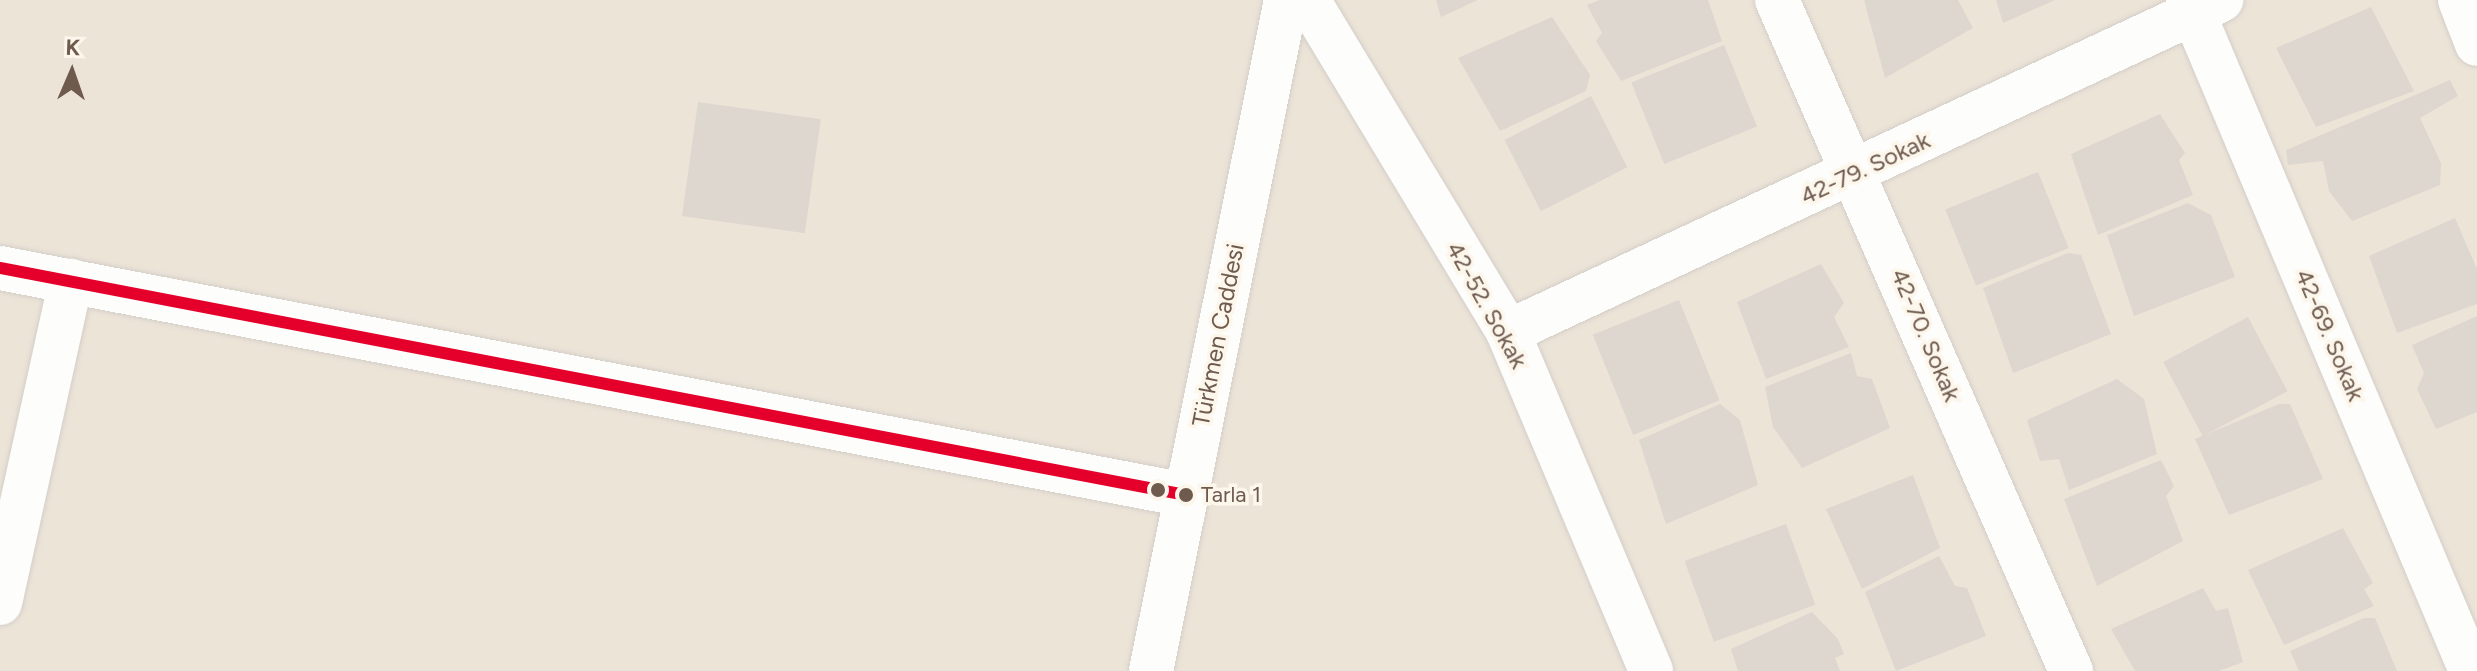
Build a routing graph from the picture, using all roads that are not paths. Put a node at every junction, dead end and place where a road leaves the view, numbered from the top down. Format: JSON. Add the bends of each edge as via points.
{"nodes":[{"id":1,"x":1286,"y":0,"type":"edge"},
{"id":2,"x":1308,"y":0,"type":"edge"},
{"id":3,"x":1777,"y":0,"type":"edge"},
{"id":4,"x":2460,"y":0,"type":"edge"},
{"id":5,"x":2201,"y":4,"type":"edge"},
{"id":6,"x":2477,"y":44,"type":"edge"},
{"id":7,"x":1856,"y":173,"type":"junction"},
{"id":8,"x":0,"y":268,"type":"edge"},
{"id":9,"x":71,"y":281,"type":"junction"},
{"id":10,"x":1508,"y":332,"type":"junction"},
{"id":11,"x":1186,"y":495,"type":"junction"},
{"id":12,"x":0,"y":603,"type":"edge"},
{"id":13,"x":1151,"y":671,"type":"edge"},
{"id":14,"x":1651,"y":671,"type":"edge"},
{"id":15,"x":2071,"y":671,"type":"edge"},
{"id":16,"x":2471,"y":671,"type":"edge"}],
"edges":[{"from":1,"to":11,"type":"street","name":"Türkmen Caddesi"},
{"from":2,"to":10,"type":"street","name":"42-52. Sokak"},
{"from":3,"to":7,"type":"street","name":"42-70. Sokak"},
{"from":4,"to":6,"type":"street"},
{"from":5,"to":7,"type":"street","name":"42-79. Sokak"},
{"from":5,"to":16,"type":"street","name":"42-69. Sokak"},
{"from":7,"to":10,"type":"street","name":"42-79. Sokak"},
{"from":7,"to":15,"type":"street","name":"42-70. Sokak"},
{"from":8,"to":9,"type":"street"},
{"from":9,"to":11,"type":"street"},
{"from":9,"to":12,"type":"street"},
{"from":10,"to":14,"type":"street","name":"42-52. Sokak"},
{"from":11,"to":13,"type":"street","name":"Türkmen Caddesi"}]}
